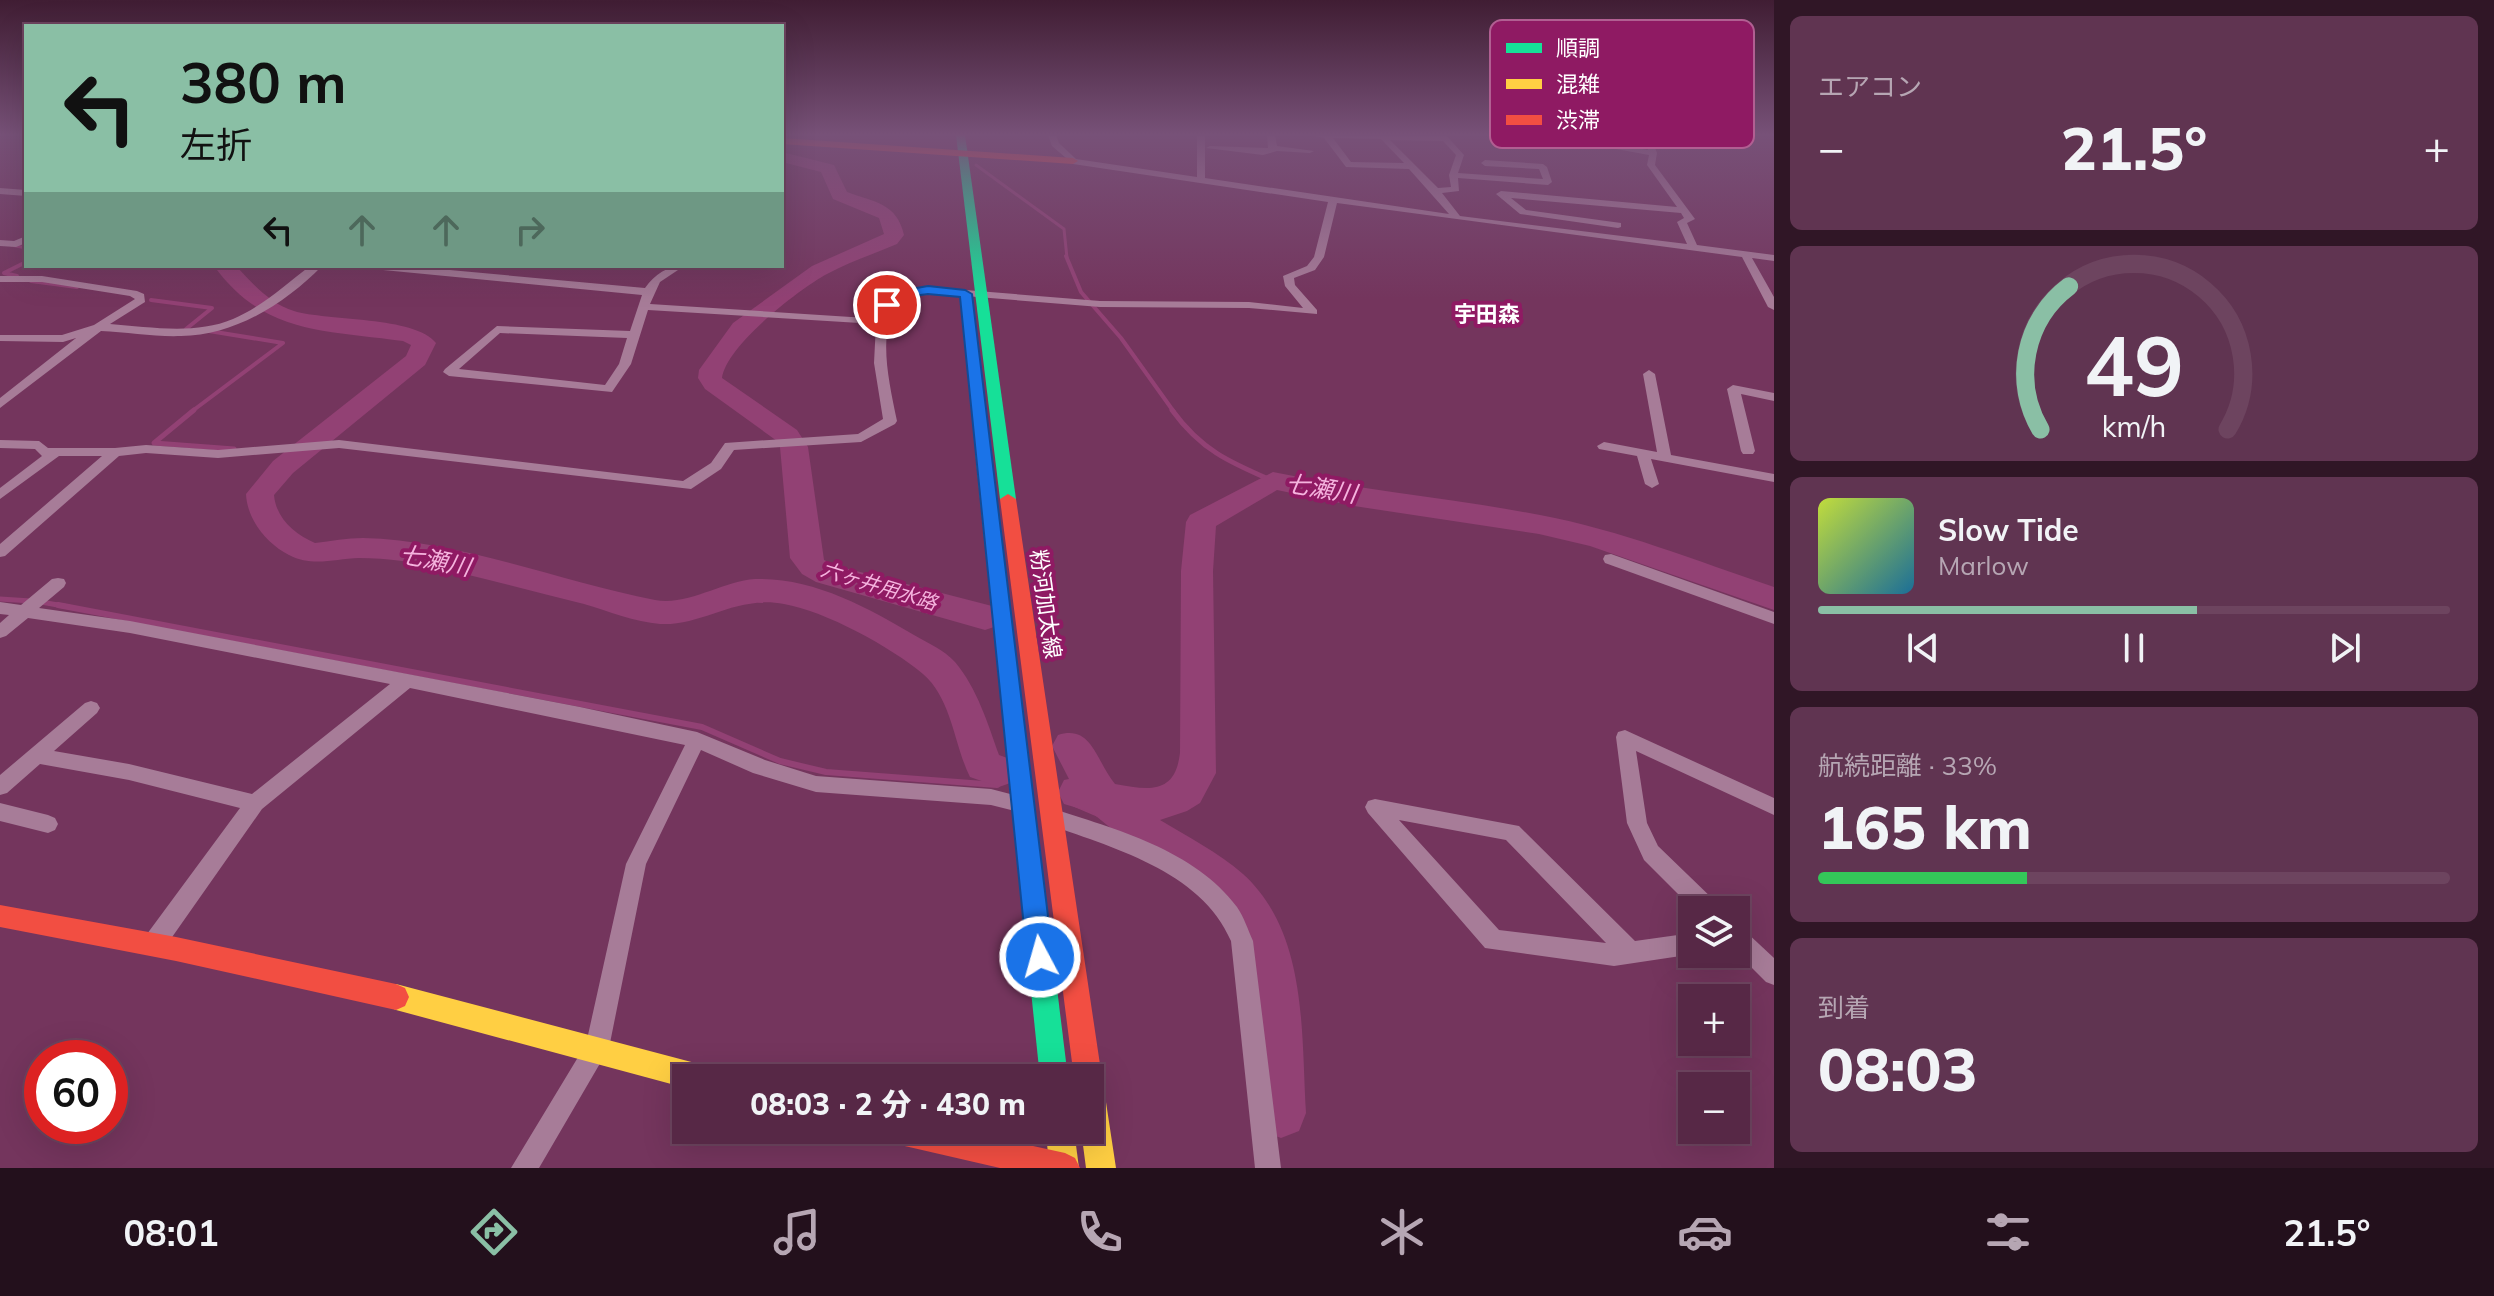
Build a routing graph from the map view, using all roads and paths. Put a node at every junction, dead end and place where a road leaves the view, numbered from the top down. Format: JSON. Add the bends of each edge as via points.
{"nodes":[{"id":1,"x":959,"y":190,"type":"edge"},
{"id":2,"x":1263,"y":190,"type":"edge"},
{"id":3,"x":1451,"y":190,"type":"edge"},
{"id":4,"x":1497,"y":190,"type":"edge"},
{"id":5,"x":1669,"y":190,"type":"edge"},
{"id":6,"x":0,"y":191,"type":"edge"},
{"id":7,"x":1436,"y":191,"type":"joint"},
{"id":8,"x":24,"y":193,"type":"edge"},
{"id":9,"x":1501,"y":194,"type":"junction"},
{"id":10,"x":1333,"y":199,"type":"junction"},
{"id":11,"x":1685,"y":211,"type":"junction"},
{"id":12,"x":1457,"y":218,"type":"junction"},
{"id":13,"x":1618,"y":225,"type":"dead end"},
{"id":14,"x":24,"y":240,"type":"edge"},
{"id":15,"x":0,"y":243,"type":"edge"},
{"id":16,"x":1693,"y":247,"type":"junction"},
{"id":17,"x":1745,"y":254,"type":"junction"},
{"id":18,"x":1774,"y":258,"type":"edge"},
{"id":19,"x":314,"y":268,"type":"edge"},
{"id":20,"x":394,"y":268,"type":"edge"},
{"id":21,"x":676,"y":268,"type":"edge"},
{"id":22,"x":0,"y":279,"type":"edge"},
{"id":23,"x":648,"y":292,"type":"junction"},
{"id":24,"x":972,"y":294,"type":"junction"},
{"id":25,"x":653,"y":307,"type":"junction"},
{"id":26,"x":1774,"y":307,"type":"edge"},
{"id":27,"x":881,"y":321,"type":"junction"},
{"id":28,"x":98,"y":327,"type":"junction"},
{"id":29,"x":634,"y":335,"type":"junction"},
{"id":30,"x":0,"y":338,"type":"edge"},
{"id":31,"x":1649,"y":374,"type":"dead end"},
{"id":32,"x":1774,"y":397,"type":"edge"},
{"id":33,"x":0,"y":404,"type":"edge"},
{"id":34,"x":0,"y":444,"type":"edge"},
{"id":35,"x":1604,"y":446,"type":"dead end"},
{"id":36,"x":1748,"y":451,"type":"dead end"},
{"id":37,"x":56,"y":452,"type":"junction"},
{"id":38,"x":115,"y":452,"type":"junction"},
{"id":39,"x":1643,"y":454,"type":"junction"},
{"id":40,"x":1665,"y":458,"type":"junction"},
{"id":41,"x":1774,"y":478,"type":"edge"},
{"id":42,"x":1652,"y":484,"type":"dead end"},
{"id":43,"x":0,"y":495,"type":"edge"},
{"id":44,"x":0,"y":552,"type":"edge"},
{"id":45,"x":1611,"y":559,"type":"dead end"},
{"id":46,"x":58,"y":583,"type":"dead end"},
{"id":47,"x":29,"y":607,"type":"junction"},
{"id":48,"x":0,"y":608,"type":"edge"},
{"id":49,"x":1774,"y":618,"type":"edge"},
{"id":50,"x":0,"y":632,"type":"edge"},
{"id":51,"x":406,"y":681,"type":"junction"},
{"id":52,"x":91,"y":708,"type":"dead end"},
{"id":53,"x":697,"y":740,"type":"junction"},
{"id":54,"x":38,"y":756,"type":"junction"},
{"id":55,"x":0,"y":787,"type":"edge"},
{"id":56,"x":255,"y":803,"type":"junction"},
{"id":57,"x":1023,"y":805,"type":"junction"},
{"id":58,"x":0,"y":812,"type":"edge"},
{"id":59,"x":1773,"y":812,"type":"edge"},
{"id":60,"x":1051,"y":817,"type":"junction"},
{"id":61,"x":48,"y":824,"type":"dead end"},
{"id":62,"x":1695,"y":896,"type":"edge"},
{"id":63,"x":0,"y":916,"type":"edge"},
{"id":64,"x":155,"y":942,"type":"junction"},
{"id":65,"x":1678,"y":946,"type":"edge"},
{"id":66,"x":1750,"y":951,"type":"edge"},
{"id":67,"x":1631,"y":953,"type":"junction"},
{"id":68,"x":1774,"y":974,"type":"edge"},
{"id":69,"x":597,"y":1048,"type":"junction"},
{"id":70,"x":1052,"y":1064,"type":"edge"},
{"id":71,"x":1086,"y":1064,"type":"edge"},
{"id":72,"x":672,"y":1070,"type":"edge"},
{"id":73,"x":958,"y":1144,"type":"edge"},
{"id":74,"x":1061,"y":1144,"type":"edge"},
{"id":75,"x":1098,"y":1144,"type":"edge"},
{"id":76,"x":524,"y":1168,"type":"edge"},
{"id":77,"x":1064,"y":1168,"type":"edge"},
{"id":78,"x":1101,"y":1168,"type":"edge"},
{"id":79,"x":1268,"y":1168,"type":"edge"}],
"edges":[{"from":1,"to":24,"type":"main road","name":"粉河加太線"},
{"from":2,"to":10,"type":"street"},
{"from":3,"to":7,"type":"street"},
{"from":4,"to":9,"type":"street"},
{"from":5,"to":11,"type":"street"},
{"from":6,"to":8,"type":"street"},
{"from":7,"to":12,"type":"street"},
{"from":9,"to":11,"type":"street"},
{"from":9,"to":13,"type":"street","via":[[1523,212]]},
{"from":10,"to":12,"type":"street"},
{"from":10,"to":24,"type":"street","via":[[1319,257],[1311,268],[1288,276],[1290,286],[1313,312]]},
{"from":11,"to":16,"type":"street","via":[[1690,219],[1682,222]]},
{"from":12,"to":16,"type":"street"},
{"from":14,"to":15,"type":"street"},
{"from":16,"to":17,"type":"street"},
{"from":17,"to":18,"type":"street"},
{"from":17,"to":26,"type":"street"},
{"from":19,"to":28,"type":"street","via":[[267,304],[224,326],[183,333]]},
{"from":20,"to":23,"type":"street"},
{"from":21,"to":23,"type":"street"},
{"from":22,"to":28,"type":"street","via":[[42,279],[140,296],[133,308]]},
{"from":23,"to":25,"type":"street"},
{"from":24,"to":27,"type":"street","via":[[910,293],[887,305]]},
{"from":24,"to":57,"type":"main road","name":"粉河加太線"},
{"from":24,"to":60,"type":"main road","name":"粉河加太線"},
{"from":25,"to":27,"type":"street"},
{"from":25,"to":29,"type":"street"},
{"from":27,"to":38,"type":"street","via":[[879,357],[890,421],[861,438],[730,446],[716,466],[686,486],[339,444],[218,454]]},
{"from":28,"to":30,"type":"street","via":[[63,339]]},
{"from":28,"to":33,"type":"street"},
{"from":29,"to":29,"type":"street","via":[[497,329],[449,372],[608,389],[625,364]]},
{"from":31,"to":40,"type":"street"},
{"from":32,"to":36,"type":"street","via":[[1733,389]]},
{"from":34,"to":37,"type":"street","via":[[39,445],[44,452]]},
{"from":35,"to":39,"type":"street"},
{"from":37,"to":38,"type":"street"},
{"from":37,"to":43,"type":"street"},
{"from":38,"to":44,"type":"street"},
{"from":39,"to":40,"type":"street"},
{"from":39,"to":42,"type":"street"},
{"from":40,"to":41,"type":"street"},
{"from":45,"to":49,"type":"street"},
{"from":46,"to":47,"type":"street"},
{"from":47,"to":48,"type":"street"},
{"from":47,"to":50,"type":"street"},
{"from":47,"to":51,"type":"street"},
{"from":51,"to":53,"type":"street"},
{"from":51,"to":56,"type":"street"},
{"from":52,"to":54,"type":"street"},
{"from":53,"to":57,"type":"street","via":[[816,784],[991,797]]},
{"from":53,"to":69,"type":"street","via":[[636,864]]},
{"from":54,"to":55,"type":"street"},
{"from":54,"to":56,"type":"street"},
{"from":56,"to":64,"type":"street"},
{"from":57,"to":70,"type":"main road","name":"粉河加太線"},
{"from":58,"to":61,"type":"street"},
{"from":59,"to":62,"type":"street","via":[[1625,737],[1637,823],[1651,853]]},
{"from":60,"to":71,"type":"main road","name":"粉河加太線"},
{"from":60,"to":79,"type":"street","via":[[1106,834],[1183,870],[1228,913],[1242,941]]},
{"from":63,"to":64,"type":"main road"},
{"from":64,"to":69,"type":"main road"},
{"from":65,"to":67,"type":"street"},
{"from":66,"to":68,"type":"street"},
{"from":67,"to":67,"type":"street","via":[[1493,940],[1375,807],[1512,832]]},
{"from":69,"to":72,"type":"main road"},
{"from":69,"to":76,"type":"street"},
{"from":73,"to":77,"type":"main road"},
{"from":74,"to":77,"type":"main road"},
{"from":75,"to":78,"type":"main road"}]}
